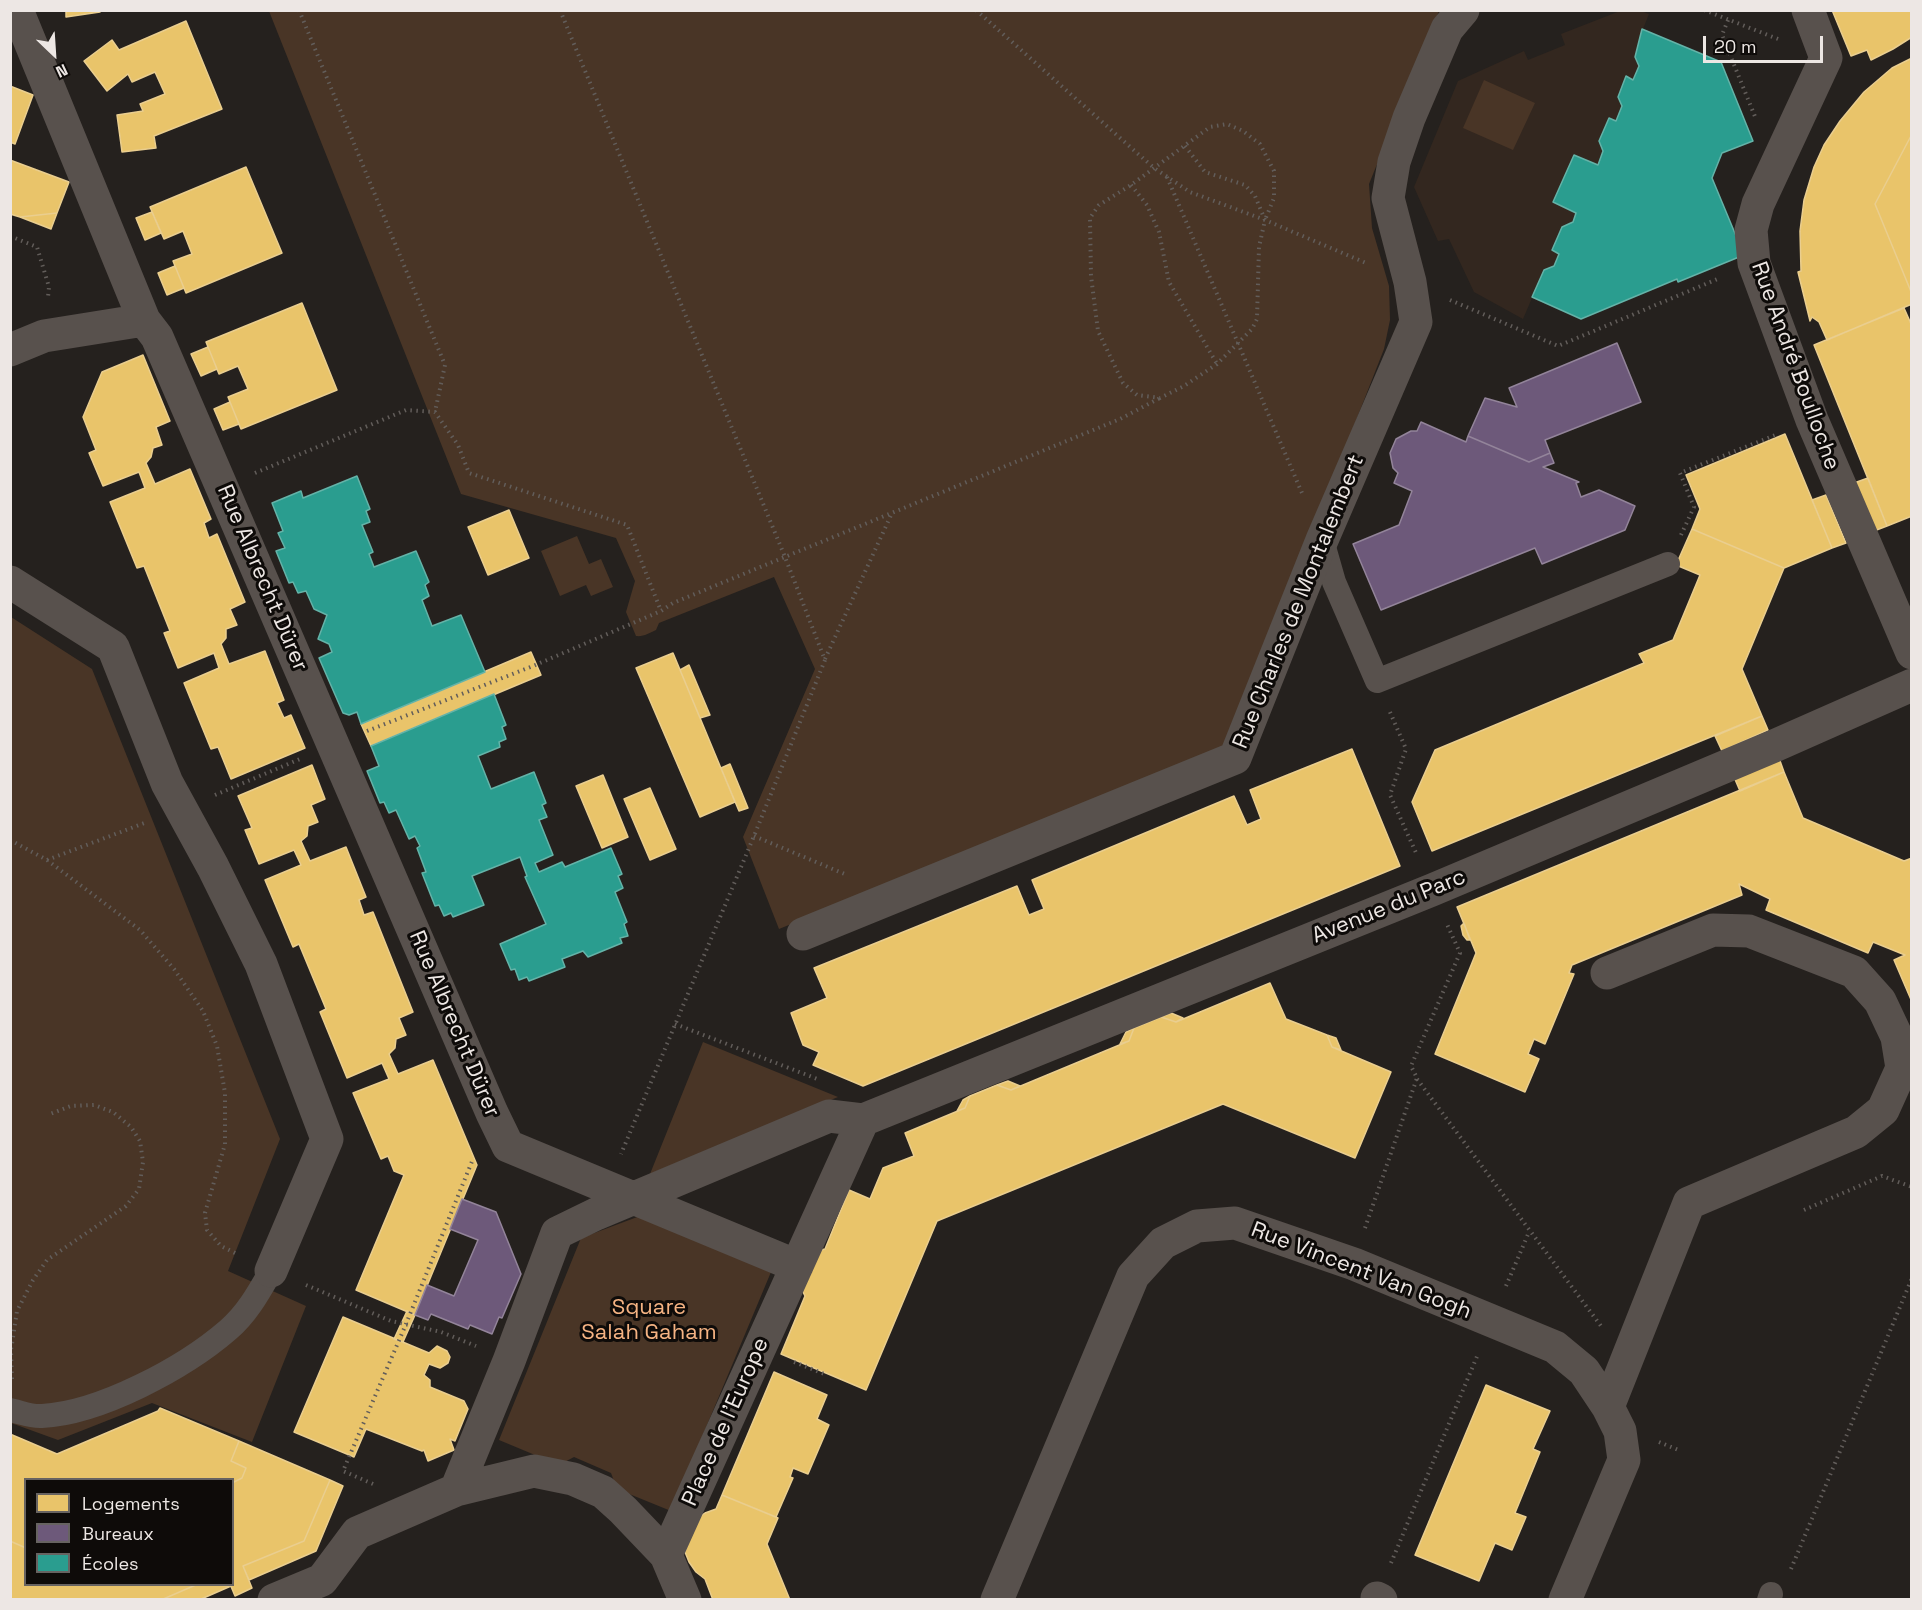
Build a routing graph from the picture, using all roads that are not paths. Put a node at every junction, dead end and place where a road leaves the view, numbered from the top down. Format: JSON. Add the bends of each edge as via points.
{"nodes":[{"id":1,"x":17,"y":10,"type":"edge"},
{"id":2,"x":1463,"y":10,"type":"edge"},
{"id":3,"x":1808,"y":10,"type":"edge"},
{"id":4,"x":144,"y":320,"type":"junction"},
{"id":5,"x":10,"y":350,"type":"edge"},
{"id":6,"x":1322,"y":540,"type":"junction"},
{"id":7,"x":1668,"y":564,"type":"road end"},
{"id":8,"x":10,"y":582,"type":"edge"},
{"id":9,"x":1911,"y":653,"type":"edge"},
{"id":10,"x":1911,"y":685,"type":"edge"},
{"id":11,"x":803,"y":934,"type":"dead end"},
{"id":12,"x":1607,"y":973,"type":"dead end"},
{"id":13,"x":1900,"y":1094,"type":"edge"},
{"id":14,"x":864,"y":1120,"type":"junction"},
{"id":15,"x":621,"y":1192,"type":"junction"},
{"id":16,"x":797,"y":1266,"type":"junction"},
{"id":17,"x":271,"y":1270,"type":"joint"},
{"id":18,"x":1608,"y":1407,"type":"junction"},
{"id":19,"x":11,"y":1410,"type":"edge"},
{"id":20,"x":456,"y":1490,"type":"junction"},
{"id":21,"x":666,"y":1555,"type":"junction"},
{"id":22,"x":274,"y":1599,"type":"edge"},
{"id":23,"x":685,"y":1599,"type":"edge"},
{"id":24,"x":997,"y":1599,"type":"edge"},
{"id":25,"x":1565,"y":1599,"type":"edge"}],
"edges":[{"from":1,"to":4,"type":"street","name":"Rue Albrecht Dürer"},
{"from":2,"to":6,"type":"street","name":"Rue Charles de Montalembert","via":[[1447,29],[1409,118],[1394,162],[1388,198],[1416,322]]},
{"from":3,"to":9,"type":"street","name":"Rue André Boulloche","via":[[1826,58],[1758,204],[1751,230],[1754,263],[1812,420]]},
{"from":4,"to":5,"type":"street","via":[[44,336]]},
{"from":4,"to":15,"type":"street","name":"Rue Albrecht Dürer","via":[[157,337],[508,1146]]},
{"from":6,"to":7,"type":"lane","via":[[1334,582],[1377,681]]},
{"from":6,"to":11,"type":"street","name":"Rue Charles de Montalembert","via":[[1235,758]]},
{"from":8,"to":17,"type":"street","via":[[113,647],[167,783],[261,964],[327,1139]]},
{"from":10,"to":14,"type":"street","name":"Avenue du Parc","via":[[1432,890]]},
{"from":12,"to":13,"type":"street","via":[[1713,930],[1749,931],[1854,972],[1880,1001],[1897,1037],[1902,1068]]},
{"from":13,"to":18,"type":"street","via":[[1856,1132],[1689,1203]]},
{"from":14,"to":15,"type":"street","via":[[829,1116]]},
{"from":14,"to":16,"type":"street","name":"Place de l'Europe"},
{"from":15,"to":16,"type":"street"},
{"from":15,"to":20,"type":"street","via":[[557,1233]]},
{"from":16,"to":21,"type":"street","name":"Place de l'Europe"},
{"from":17,"to":19,"type":"lane","via":[[255,1300],[229,1330],[162,1377],[85,1409],[40,1416]]},
{"from":18,"to":24,"type":"street","name":"Rue Vincent Van Gogh","via":[[1584,1371],[1555,1347],[1353,1264],[1235,1223],[1197,1226],[1164,1243],[1133,1276]]},
{"from":18,"to":25,"type":"street","name":"Rue Vincent Van Gogh","via":[[1620,1431],[1624,1460]]},
{"from":20,"to":21,"type":"street","via":[[534,1471],[573,1479],[603,1492]]},
{"from":20,"to":22,"type":"street","via":[[357,1533],[322,1580]]},
{"from":21,"to":23,"type":"street"}]}
